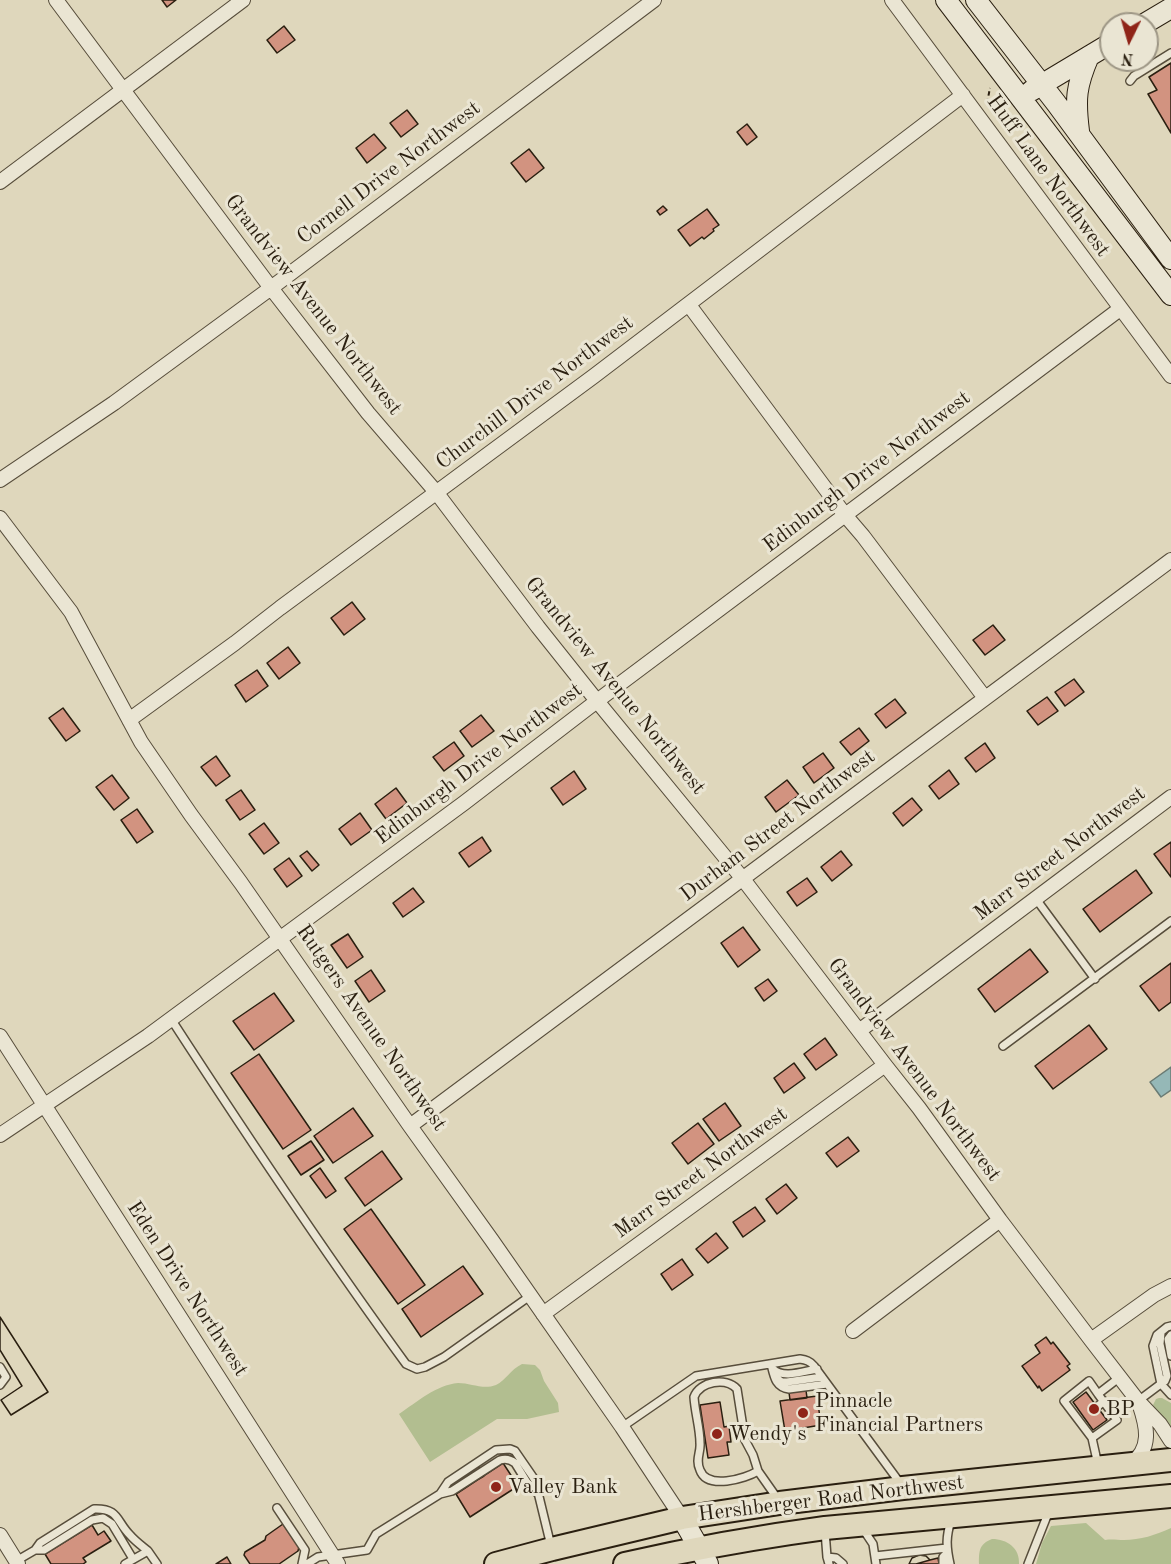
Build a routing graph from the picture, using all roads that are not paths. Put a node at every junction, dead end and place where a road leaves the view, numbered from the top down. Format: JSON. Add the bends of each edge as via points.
{"nodes":[{"id":1,"x":56,"y":0,"type":"edge"},
{"id":2,"x":243,"y":0,"type":"edge"},
{"id":3,"x":654,"y":0,"type":"edge"},
{"id":4,"x":892,"y":0,"type":"edge"},
{"id":5,"x":946,"y":0,"type":"edge"},
{"id":6,"x":976,"y":0,"type":"edge"},
{"id":7,"x":1099,"y":50,"type":"edge"},
{"id":8,"x":1171,"y":53,"type":"edge"},
{"id":9,"x":1089,"y":56,"type":"junction"},
{"id":10,"x":1130,"y":81,"type":"dead end"},
{"id":11,"x":1042,"y":84,"type":"junction"},
{"id":12,"x":123,"y":90,"type":"junction"},
{"id":13,"x":963,"y":95,"type":"junction"},
{"id":14,"x":1020,"y":97,"type":"junction"},
{"id":15,"x":1080,"y":134,"type":"junction"},
{"id":16,"x":0,"y":182,"type":"edge"},
{"id":17,"x":1171,"y":259,"type":"edge"},
{"id":18,"x":271,"y":288,"type":"junction"},
{"id":19,"x":1171,"y":295,"type":"edge"},
{"id":20,"x":689,"y":305,"type":"junction"},
{"id":21,"x":1120,"y":309,"type":"junction"},
{"id":22,"x":1171,"y":376,"type":"edge"},
{"id":23,"x":0,"y":480,"type":"edge"},
{"id":24,"x":436,"y":492,"type":"junction"},
{"id":25,"x":845,"y":515,"type":"junction"},
{"id":26,"x":0,"y":518,"type":"edge"},
{"id":27,"x":1171,"y":560,"type":"edge"},
{"id":28,"x":986,"y":698,"type":"junction"},
{"id":29,"x":597,"y":701,"type":"junction"},
{"id":30,"x":129,"y":720,"type":"junction"},
{"id":31,"x":1171,"y":796,"type":"edge"},
{"id":32,"x":743,"y":879,"type":"junction"},
{"id":33,"x":1036,"y":898,"type":"junction"},
{"id":34,"x":1171,"y":921,"type":"edge"},
{"id":35,"x":279,"y":939,"type":"junction"},
{"id":36,"x":1095,"y":979,"type":"junction"},
{"id":37,"x":171,"y":1019,"type":"junction"},
{"id":38,"x":859,"y":1031,"type":"junction"},
{"id":39,"x":0,"y":1036,"type":"edge"},
{"id":40,"x":1004,"y":1046,"type":"dead end"},
{"id":41,"x":885,"y":1065,"type":"junction"},
{"id":42,"x":45,"y":1106,"type":"junction"},
{"id":43,"x":410,"y":1126,"type":"junction"},
{"id":44,"x":0,"y":1135,"type":"edge"},
{"id":45,"x":1000,"y":1220,"type":"junction"},
{"id":46,"x":1171,"y":1286,"type":"edge"},
{"id":47,"x":530,"y":1296,"type":"junction"},
{"id":48,"x":543,"y":1314,"type":"junction"},
{"id":49,"x":1171,"y":1326,"type":"edge"},
{"id":50,"x":853,"y":1331,"type":"dead end"},
{"id":51,"x":1171,"y":1335,"type":"edge"},
{"id":52,"x":1091,"y":1340,"type":"junction"},
{"id":53,"x":1171,"y":1356,"type":"edge"},
{"id":54,"x":0,"y":1367,"type":"edge"},
{"id":55,"x":772,"y":1369,"type":"junction"},
{"id":56,"x":817,"y":1369,"type":"junction"},
{"id":57,"x":1120,"y":1377,"type":"junction"},
{"id":58,"x":825,"y":1380,"type":"junction"},
{"id":59,"x":1166,"y":1382,"type":"edge"},
{"id":60,"x":0,"y":1385,"type":"edge"},
{"id":61,"x":1098,"y":1394,"type":"junction"},
{"id":62,"x":1171,"y":1395,"type":"edge"},
{"id":63,"x":1104,"y":1401,"type":"junction"},
{"id":64,"x":1138,"y":1401,"type":"junction"},
{"id":65,"x":1096,"y":1407,"type":"dead end"},
{"id":66,"x":622,"y":1427,"type":"junction"},
{"id":67,"x":1092,"y":1438,"type":"junction"},
{"id":68,"x":1171,"y":1441,"type":"edge"},
{"id":69,"x":1171,"y":1460,"type":"edge"},
{"id":70,"x":1131,"y":1464,"type":"junction"},
{"id":71,"x":1099,"y":1467,"type":"junction"},
{"id":72,"x":758,"y":1471,"type":"junction"},
{"id":73,"x":903,"y":1488,"type":"junction"},
{"id":74,"x":1171,"y":1496,"type":"edge"},
{"id":75,"x":780,"y":1503,"type":"junction"},
{"id":76,"x":1050,"y":1507,"type":"junction"},
{"id":77,"x":277,"y":1508,"type":"dead end"},
{"id":78,"x":952,"y":1516,"type":"junction"},
{"id":79,"x":682,"y":1518,"type":"junction"},
{"id":80,"x":860,"y":1525,"type":"junction"},
{"id":81,"x":825,"y":1528,"type":"junction"},
{"id":82,"x":0,"y":1535,"type":"edge"},
{"id":83,"x":552,"y":1549,"type":"junction"},
{"id":84,"x":35,"y":1550,"type":"junction"},
{"id":85,"x":947,"y":1550,"type":"junction"},
{"id":86,"x":148,"y":1551,"type":"junction"},
{"id":87,"x":703,"y":1556,"type":"edge"},
{"id":88,"x":134,"y":1559,"type":"junction"},
{"id":89,"x":336,"y":1560,"type":"edge"},
{"id":90,"x":875,"y":1560,"type":"edge"},
{"id":91,"x":829,"y":1562,"type":"edge"},
{"id":92,"x":17,"y":1563,"type":"edge"},
{"id":93,"x":126,"y":1564,"type":"edge"},
{"id":94,"x":157,"y":1564,"type":"edge"},
{"id":95,"x":302,"y":1564,"type":"edge"},
{"id":96,"x":307,"y":1564,"type":"edge"},
{"id":97,"x":496,"y":1564,"type":"edge"},
{"id":98,"x":625,"y":1564,"type":"edge"},
{"id":99,"x":843,"y":1564,"type":"edge"},
{"id":100,"x":943,"y":1564,"type":"edge"},
{"id":101,"x":950,"y":1564,"type":"edge"},
{"id":102,"x":1028,"y":1564,"type":"edge"}],
"edges":[{"from":1,"to":12,"type":"street","name":"Grandview Avenue Northwest"},
{"from":2,"to":12,"type":"street"},
{"from":3,"to":18,"type":"street","name":"Cornell Drive Northwest"},
{"from":4,"to":13,"type":"street","name":"Huff Lane Northwest"},
{"from":5,"to":14,"type":"main road"},
{"from":6,"to":11,"type":"main road"},
{"from":7,"to":9,"type":"main road"},
{"from":8,"to":10,"type":"lane"},
{"from":9,"to":11,"type":"main road"},
{"from":9,"to":15,"type":"main road","via":[[1077,91]]},
{"from":11,"to":14,"type":"main road"},
{"from":11,"to":15,"type":"main road"},
{"from":12,"to":16,"type":"street"},
{"from":12,"to":18,"type":"street","name":"Grandview Avenue Northwest"},
{"from":13,"to":20,"type":"street","name":"Churchill Drive Northwest"},
{"from":13,"to":21,"type":"street","name":"Huff Lane Northwest"},
{"from":14,"to":19,"type":"main road"},
{"from":15,"to":17,"type":"main road"},
{"from":18,"to":23,"type":"street","name":"Cornell Drive Northwest","via":[[114,403]]},
{"from":18,"to":24,"type":"street","name":"Grandview Avenue Northwest","via":[[368,413]]},
{"from":20,"to":24,"type":"street","name":"Churchill Drive Northwest"},
{"from":20,"to":25,"type":"street"},
{"from":21,"to":22,"type":"street","name":"Huff Lane Northwest"},
{"from":21,"to":25,"type":"street","name":"Edinburgh Drive Northwest"},
{"from":24,"to":29,"type":"street","name":"Grandview Avenue Northwest"},
{"from":24,"to":30,"type":"street","name":"Churchill Drive Northwest"},
{"from":25,"to":28,"type":"street"},
{"from":25,"to":29,"type":"street","name":"Edinburgh Drive Northwest"},
{"from":26,"to":30,"type":"street","name":"Rutgers Avenue Northwest","via":[[71,612]]},
{"from":27,"to":28,"type":"street","name":"Durham Street Northwest"},
{"from":28,"to":32,"type":"street","name":"Durham Street Northwest"},
{"from":29,"to":32,"type":"street","name":"Grandview Avenue Northwest"},
{"from":29,"to":35,"type":"street","name":"Edinburgh Drive Northwest"},
{"from":30,"to":35,"type":"street","name":"Rutgers Avenue Northwest","via":[[190,815]]},
{"from":31,"to":33,"type":"street","name":"Marr Street Northwest"},
{"from":32,"to":38,"type":"street","name":"Grandview Avenue Northwest"},
{"from":32,"to":43,"type":"street","name":"Durham Street Northwest"},
{"from":33,"to":36,"type":"lane"},
{"from":33,"to":38,"type":"street","name":"Marr Street Northwest"},
{"from":34,"to":36,"type":"lane"},
{"from":35,"to":37,"type":"street","name":"Edinburgh Drive Northwest"},
{"from":35,"to":43,"type":"street","name":"Rutgers Avenue Northwest"},
{"from":36,"to":40,"type":"lane"},
{"from":37,"to":42,"type":"street","name":"Edinburgh Drive Northwest"},
{"from":37,"to":47,"type":"lane","via":[[355,1295],[406,1364],[425,1368]]},
{"from":38,"to":41,"type":"street","name":"Grandview Avenue Northwest"},
{"from":39,"to":42,"type":"street","name":"Eden Drive Northwest"},
{"from":41,"to":45,"type":"street","name":"Grandview Avenue Northwest"},
{"from":41,"to":48,"type":"street","name":"Marr Street Northwest"},
{"from":42,"to":44,"type":"street","name":"Edinburgh Drive Northwest"},
{"from":42,"to":89,"type":"street","name":"Eden Drive Northwest"},
{"from":43,"to":47,"type":"street","name":"Rutgers Avenue Northwest"},
{"from":45,"to":50,"type":"street"},
{"from":45,"to":52,"type":"street","name":"Grandview Avenue Northwest"},
{"from":46,"to":52,"type":"street"},
{"from":47,"to":48,"type":"street","name":"Rutgers Avenue Northwest"},
{"from":48,"to":66,"type":"street","name":"Rutgers Avenue Northwest"},
{"from":49,"to":59,"type":"lane","via":[[1161,1330],[1154,1340]]},
{"from":51,"to":53,"type":"lane"},
{"from":52,"to":57,"type":"street","name":"Grandview Avenue Northwest"},
{"from":54,"to":60,"type":"lane","via":[[6,1377]]},
{"from":55,"to":56,"type":"lane","via":[[784,1374]]},
{"from":55,"to":56,"type":"lane","via":[[800,1359]]},
{"from":55,"to":58,"type":"lane","via":[[775,1381],[784,1388]]},
{"from":55,"to":66,"type":"lane","via":[[696,1376]]},
{"from":56,"to":58,"type":"lane"},
{"from":57,"to":61,"type":"lane"},
{"from":57,"to":64,"type":"street","name":"Grandview Avenue Northwest"},
{"from":58,"to":73,"type":"lane"},
{"from":59,"to":62,"type":"lane"},
{"from":59,"to":64,"type":"lane"},
{"from":61,"to":63,"type":"lane"},
{"from":61,"to":67,"type":"lane","via":[[1089,1381],[1064,1401]]},
{"from":63,"to":65,"type":"lane"},
{"from":63,"to":67,"type":"lane","via":[[1117,1420]]},
{"from":64,"to":68,"type":"street","name":"Grandview Avenue Northwest"},
{"from":64,"to":70,"type":"street","name":"Grandview Avenue Northwest","via":[[1146,1438],[1143,1450]]},
{"from":66,"to":79,"type":"street","name":"Rutgers Avenue Northwest"},
{"from":67,"to":71,"type":"lane"},
{"from":69,"to":70,"type":"main road","name":"Hershberger Road Northwest"},
{"from":70,"to":71,"type":"main road","name":"Hershberger Road Northwest"},
{"from":71,"to":73,"type":"main road","name":"Hershberger Road Northwest"},
{"from":72,"to":72,"type":"lane","via":[[745,1440],[737,1389],[723,1382],[700,1387],[694,1397],[701,1445],[697,1458],[703,1476],[717,1482],[748,1477]]},
{"from":72,"to":75,"type":"lane"},
{"from":73,"to":75,"type":"main road","name":"Hershberger Road Northwest"},
{"from":74,"to":76,"type":"main road","name":"Hershberger Road Northwest"},
{"from":75,"to":79,"type":"main road","name":"Hershberger Road Northwest"},
{"from":76,"to":78,"type":"main road","name":"Hershberger Road Northwest"},
{"from":76,"to":102,"type":"lane"},
{"from":77,"to":95,"type":"lane","via":[[305,1551]]},
{"from":78,"to":80,"type":"main road","name":"Hershberger Road Northwest"},
{"from":78,"to":85,"type":"lane","via":[[946,1536]]},
{"from":79,"to":83,"type":"main road","name":"Hershberger Road Northwest"},
{"from":79,"to":87,"type":"main road","name":"Rutgers Avenue Northwest"},
{"from":80,"to":81,"type":"main road","name":"Hershberger Road Northwest"},
{"from":80,"to":90,"type":"lane","via":[[873,1544]]},
{"from":81,"to":87,"type":"main road","name":"Hershberger Road Northwest"},
{"from":81,"to":91,"type":"lane"},
{"from":82,"to":92,"type":"street"},
{"from":83,"to":89,"type":"lane","via":[[535,1480],[519,1455],[503,1449],[496,1450],[448,1482],[440,1494],[376,1533],[367,1550]]},
{"from":83,"to":97,"type":"main road","name":"Hershberger Road Northwest"},
{"from":84,"to":86,"type":"lane","via":[[86,1513],[103,1509],[117,1516]]},
{"from":84,"to":88,"type":"lane","via":[[44,1550],[92,1520],[103,1518],[112,1524]]},
{"from":84,"to":92,"type":"lane"},
{"from":85,"to":90,"type":"lane"},
{"from":85,"to":100,"type":"lane"},
{"from":85,"to":101,"type":"lane"},
{"from":86,"to":88,"type":"lane"},
{"from":86,"to":94,"type":"lane"},
{"from":87,"to":98,"type":"main road","name":"Hershberger Road Northwest"},
{"from":88,"to":93,"type":"lane"},
{"from":89,"to":96,"type":"lane","via":[[318,1557]]},
{"from":91,"to":99,"type":"lane","via":[[836,1558]]}]}
